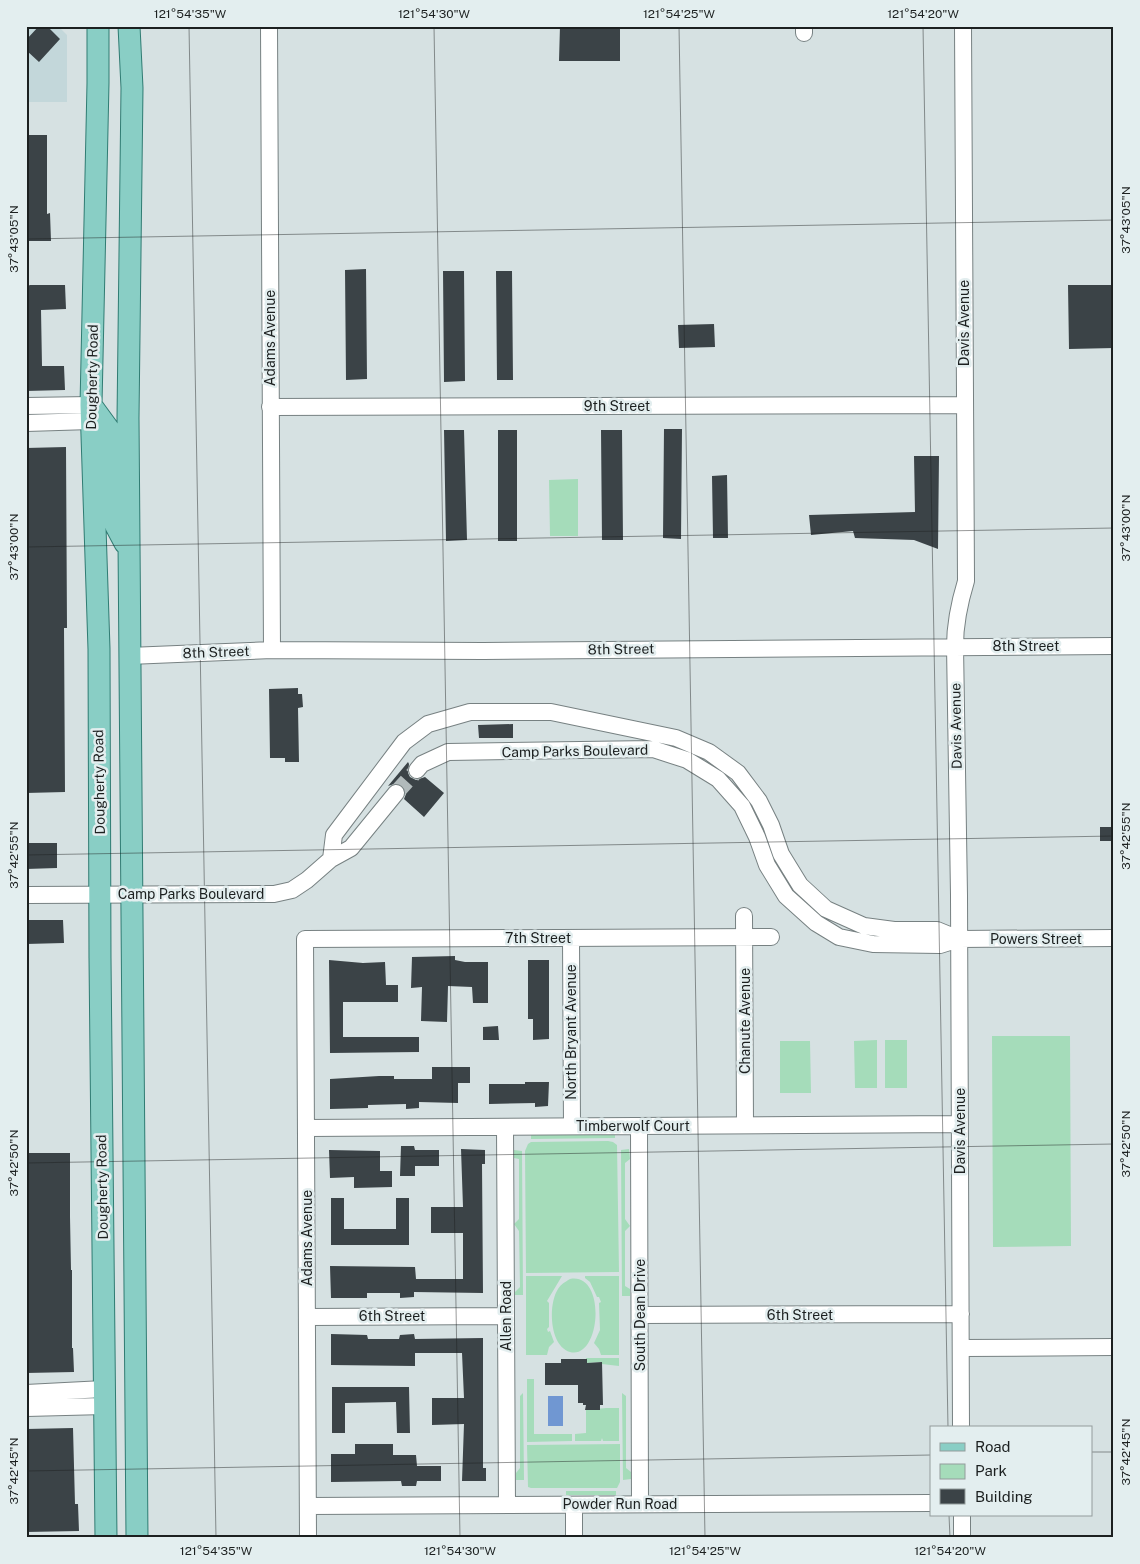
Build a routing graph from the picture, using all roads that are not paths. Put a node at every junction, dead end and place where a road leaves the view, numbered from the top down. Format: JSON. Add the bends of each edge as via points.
{"nodes":[{"id":1,"x":98,"y":26,"type":"edge"},
{"id":2,"x":129,"y":26,"type":"edge"},
{"id":3,"x":270,"y":26,"type":"edge"},
{"id":4,"x":963,"y":26,"type":"edge"},
{"id":5,"x":964,"y":405,"type":"junction"},
{"id":6,"x":26,"y":406,"type":"edge"},
{"id":7,"x":270,"y":407,"type":"junction"},
{"id":8,"x":91,"y":413,"type":"junction"},
{"id":9,"x":26,"y":423,"type":"edge"},
{"id":10,"x":128,"y":549,"type":"junction"},
{"id":11,"x":955,"y":646,"type":"junction"},
{"id":12,"x":1114,"y":646,"type":"edge"},
{"id":13,"x":272,"y":650,"type":"junction"},
{"id":14,"x":129,"y":656,"type":"junction"},
{"id":15,"x":417,"y":770,"type":"tunnel mouth"},
{"id":16,"x":396,"y":793,"type":"tunnel mouth"},
{"id":17,"x":331,"y":859,"type":"junction"},
{"id":18,"x":99,"y":894,"type":"junction"},
{"id":19,"x":26,"y":895,"type":"edge"},
{"id":20,"x":131,"y":895,"type":"junction"},
{"id":21,"x":744,"y":916,"type":"dead end"},
{"id":22,"x":744,"y":937,"type":"junction"},
{"id":23,"x":771,"y":937,"type":"dead end"},
{"id":24,"x":571,"y":938,"type":"junction"},
{"id":25,"x":1114,"y":938,"type":"edge"},
{"id":26,"x":305,"y":939,"type":"joint"},
{"id":27,"x":959,"y":939,"type":"junction"},
{"id":28,"x":960,"y":1124,"type":"junction"},
{"id":29,"x":745,"y":1125,"type":"junction"},
{"id":30,"x":505,"y":1126,"type":"junction"},
{"id":31,"x":572,"y":1126,"type":"junction"},
{"id":32,"x":639,"y":1126,"type":"junction"},
{"id":33,"x":306,"y":1128,"type":"junction"},
{"id":34,"x":961,"y":1314,"type":"junction"},
{"id":35,"x":506,"y":1316,"type":"junction"},
{"id":36,"x":640,"y":1316,"type":"junction"},
{"id":37,"x":307,"y":1317,"type":"junction"},
{"id":38,"x":1114,"y":1347,"type":"edge"},
{"id":39,"x":961,"y":1348,"type":"junction"},
{"id":40,"x":26,"y":1392,"type":"edge"},
{"id":41,"x":104,"y":1398,"type":"junction"},
{"id":42,"x":26,"y":1408,"type":"edge"},
{"id":43,"x":961,"y":1426,"type":"edge"},
{"id":44,"x":930,"y":1503,"type":"edge"},
{"id":45,"x":640,"y":1504,"type":"junction"},
{"id":46,"x":507,"y":1505,"type":"junction"},
{"id":47,"x":574,"y":1505,"type":"junction"},
{"id":48,"x":308,"y":1506,"type":"junction"},
{"id":49,"x":962,"y":1516,"type":"edge"},
{"id":50,"x":106,"y":1538,"type":"edge"},
{"id":51,"x":137,"y":1538,"type":"edge"},
{"id":52,"x":308,"y":1538,"type":"edge"},
{"id":53,"x":574,"y":1538,"type":"edge"},
{"id":54,"x":962,"y":1538,"type":"edge"}],
"edges":[{"from":1,"to":8,"type":"main road","name":"Dougherty Road"},
{"from":2,"to":10,"type":"main road","via":[[132,88]]},
{"from":3,"to":7,"type":"street","name":"Adams Avenue"},
{"from":4,"to":5,"type":"street","name":"Davis Avenue"},
{"from":5,"to":7,"type":"street","name":"9th Street"},
{"from":5,"to":11,"type":"street","name":"Davis Avenue","via":[[966,582],[955,624]]},
{"from":6,"to":8,"type":"street"},
{"from":7,"to":13,"type":"street","name":"Adams Avenue"},
{"from":8,"to":9,"type":"street"},
{"from":8,"to":10,"type":"main road","via":[[110,431],[111,507]]},
{"from":8,"to":18,"type":"main road","name":"Dougherty Road","via":[[99,649]]},
{"from":10,"to":14,"type":"main road"},
{"from":11,"to":12,"type":"street","name":"8th Street"},
{"from":11,"to":13,"type":"street","name":"8th Street"},
{"from":11,"to":27,"type":"street","name":"Davis Avenue"},
{"from":13,"to":14,"type":"street","name":"8th Street"},
{"from":14,"to":20,"type":"main road"},
{"from":15,"to":27,"type":"street","name":"Camp Parks Boulevard","via":[[422,764],[448,752],[653,750],[687,760],[718,779],[742,806],[767,865],[786,896],[816,923],[839,937],[872,944],[940,945]]},
{"from":16,"to":17,"type":"street","name":"Camp Parks Boulevard","via":[[351,848]]},
{"from":17,"to":20,"type":"street","name":"Camp Parks Boulevard","via":[[292,890],[274,894]]},
{"from":17,"to":27,"type":"street","name":"Camp Parks Boulevard","via":[[334,835],[404,742],[428,724],[470,712],[551,712],[676,738],[709,752],[738,774],[759,802],[781,854],[800,885],[826,909],[864,926],[938,930]]},
{"from":18,"to":19,"type":"street","name":"Camp Parks Boulevard"},
{"from":18,"to":20,"type":"street","name":"Camp Parks Boulevard"},
{"from":18,"to":41,"type":"main road","name":"Dougherty Road"},
{"from":20,"to":51,"type":"main road"},
{"from":21,"to":22,"type":"street","name":"Chanute Avenue"},
{"from":22,"to":23,"type":"street","name":"7th Street"},
{"from":22,"to":24,"type":"street","name":"7th Street"},
{"from":22,"to":29,"type":"street","name":"Chanute Avenue"},
{"from":24,"to":26,"type":"street","name":"7th Street"},
{"from":24,"to":31,"type":"street","name":"North Bryant Avenue"},
{"from":25,"to":27,"type":"street","name":"Powers Street"},
{"from":26,"to":33,"type":"street","name":"Adams Avenue"},
{"from":27,"to":28,"type":"street","name":"Davis Avenue"},
{"from":28,"to":29,"type":"street","name":"Timberwolf Court"},
{"from":28,"to":34,"type":"street","name":"Davis Avenue"},
{"from":29,"to":32,"type":"street","name":"Timberwolf Court"},
{"from":30,"to":31,"type":"street","name":"Timberwolf Court"},
{"from":30,"to":33,"type":"street","name":"Timberwolf Court"},
{"from":30,"to":35,"type":"street","name":"Allen Road"},
{"from":31,"to":32,"type":"street","name":"Timberwolf Court"},
{"from":32,"to":36,"type":"street","name":"South Dean Drive"},
{"from":33,"to":37,"type":"street","name":"Adams Avenue"},
{"from":34,"to":36,"type":"street","name":"6th Street"},
{"from":34,"to":39,"type":"street","name":"Davis Avenue"},
{"from":35,"to":37,"type":"street","name":"6th Street"},
{"from":35,"to":46,"type":"street","name":"Allen Road"},
{"from":36,"to":45,"type":"street","name":"South Dean Drive"},
{"from":37,"to":48,"type":"street","name":"Adams Avenue"},
{"from":38,"to":39,"type":"street"},
{"from":39,"to":43,"type":"street","name":"Davis Avenue"},
{"from":40,"to":41,"type":"street"},
{"from":41,"to":42,"type":"street"},
{"from":41,"to":50,"type":"main road","name":"Dougherty Road"},
{"from":44,"to":45,"type":"street","name":"Powder Run Road"},
{"from":45,"to":47,"type":"street","name":"Powder Run Road"},
{"from":46,"to":47,"type":"street","name":"Powder Run Road"},
{"from":46,"to":48,"type":"street","name":"Powder Run Road"},
{"from":47,"to":53,"type":"street"},
{"from":48,"to":52,"type":"street","name":"Adams Avenue"},
{"from":49,"to":54,"type":"street"}]}
